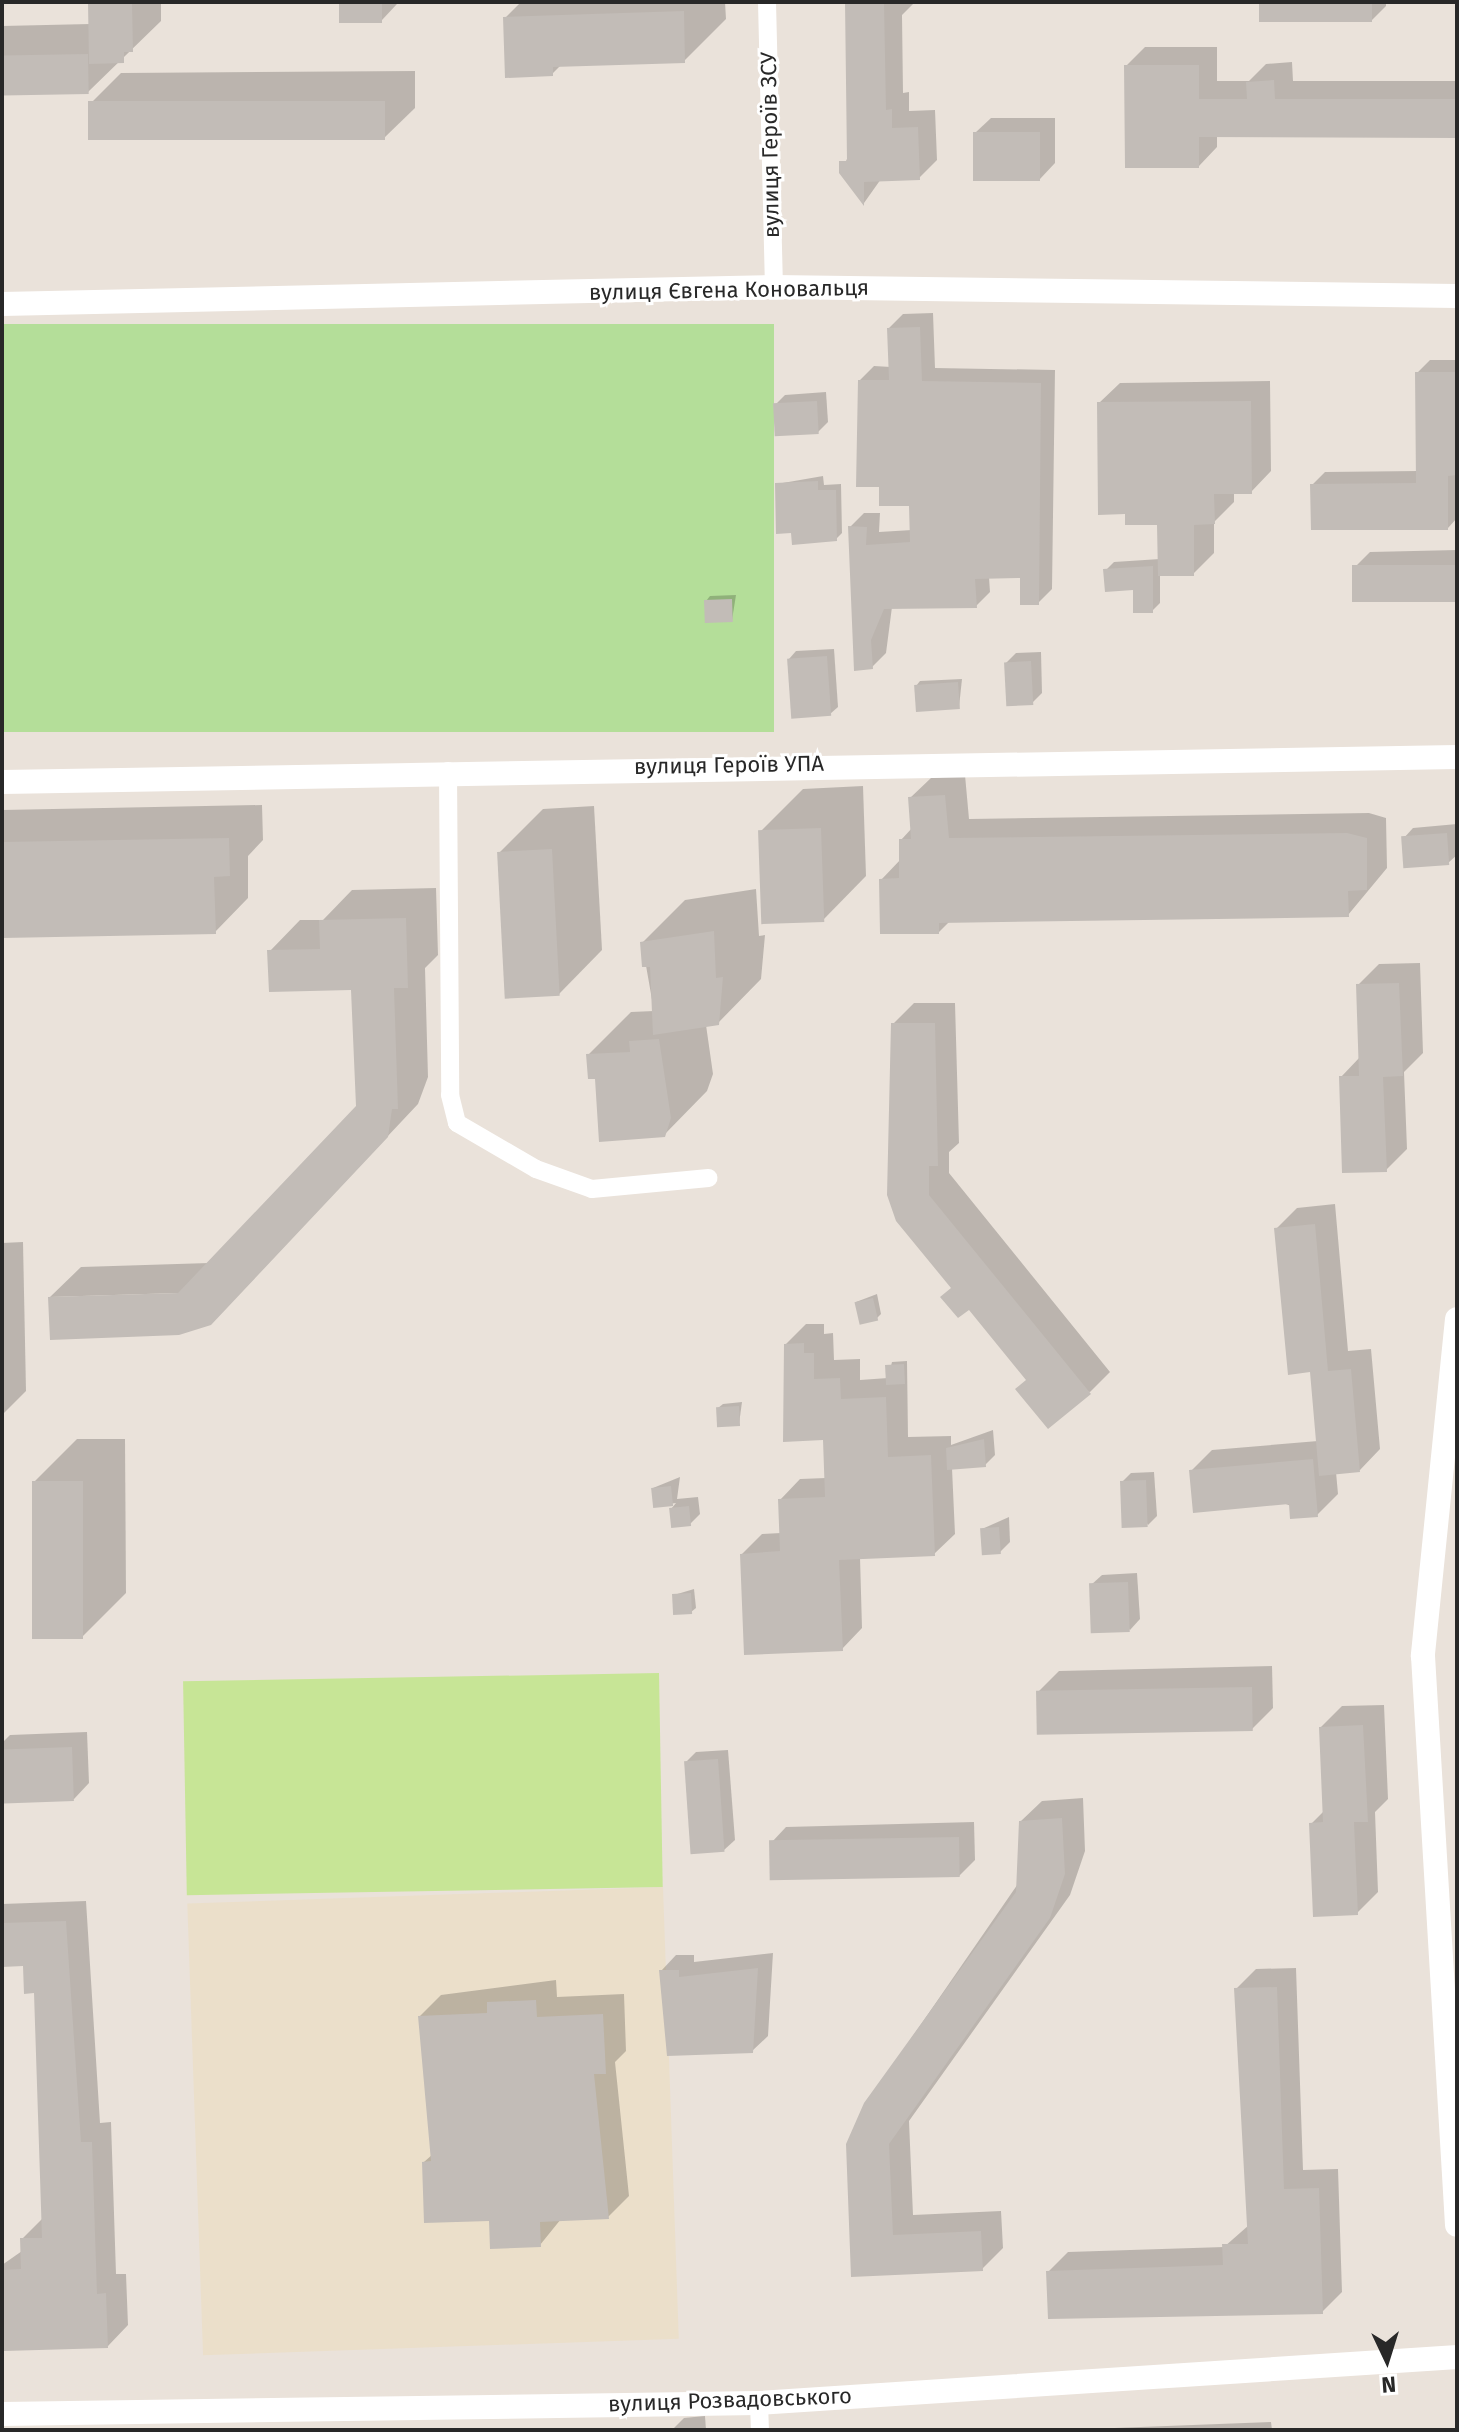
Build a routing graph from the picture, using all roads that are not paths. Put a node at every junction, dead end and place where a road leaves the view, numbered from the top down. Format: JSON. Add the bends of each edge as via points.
{"nodes":[{"id":1,"x":767,"y":2,"type":"edge"},
{"id":2,"x":774,"y":287,"type":"junction"},
{"id":3,"x":1457,"y":296,"type":"edge"},
{"id":4,"x":2,"y":304,"type":"edge"},
{"id":5,"x":1457,"y":757,"type":"edge"},
{"id":6,"x":448,"y":771,"type":"junction"},
{"id":7,"x":2,"y":782,"type":"edge"},
{"id":8,"x":708,"y":1178,"type":"dead end"},
{"id":9,"x":1457,"y":1319,"type":"edge"},
{"id":10,"x":1457,"y":2225,"type":"edge"},
{"id":11,"x":1457,"y":2357,"type":"edge"},
{"id":12,"x":759,"y":2403,"type":"junction"},
{"id":13,"x":2,"y":2414,"type":"edge"},
{"id":14,"x":760,"y":2430,"type":"edge"}],
"edges":[{"from":1,"to":2,"type":"street","name":"вулиця Героїв ЗСУ"},
{"from":2,"to":3,"type":"street","name":"вулиця Євгена Коновальця"},
{"from":2,"to":4,"type":"street","name":"вулиця Євгена Коновальця"},
{"from":5,"to":6,"type":"street","name":"вулиця Героїв УПА"},
{"from":6,"to":7,"type":"street","name":"вулиця Героїв УПА"},
{"from":6,"to":8,"type":"street","via":[[450,1095],[457,1123],[536,1169],[592,1189]]},
{"from":9,"to":10,"type":"street","via":[[1423,1656]]},
{"from":11,"to":12,"type":"street","name":"вулиця Розвадовського"},
{"from":12,"to":13,"type":"street","name":"вулиця Розвадовського"},
{"from":12,"to":14,"type":"street"}]}
